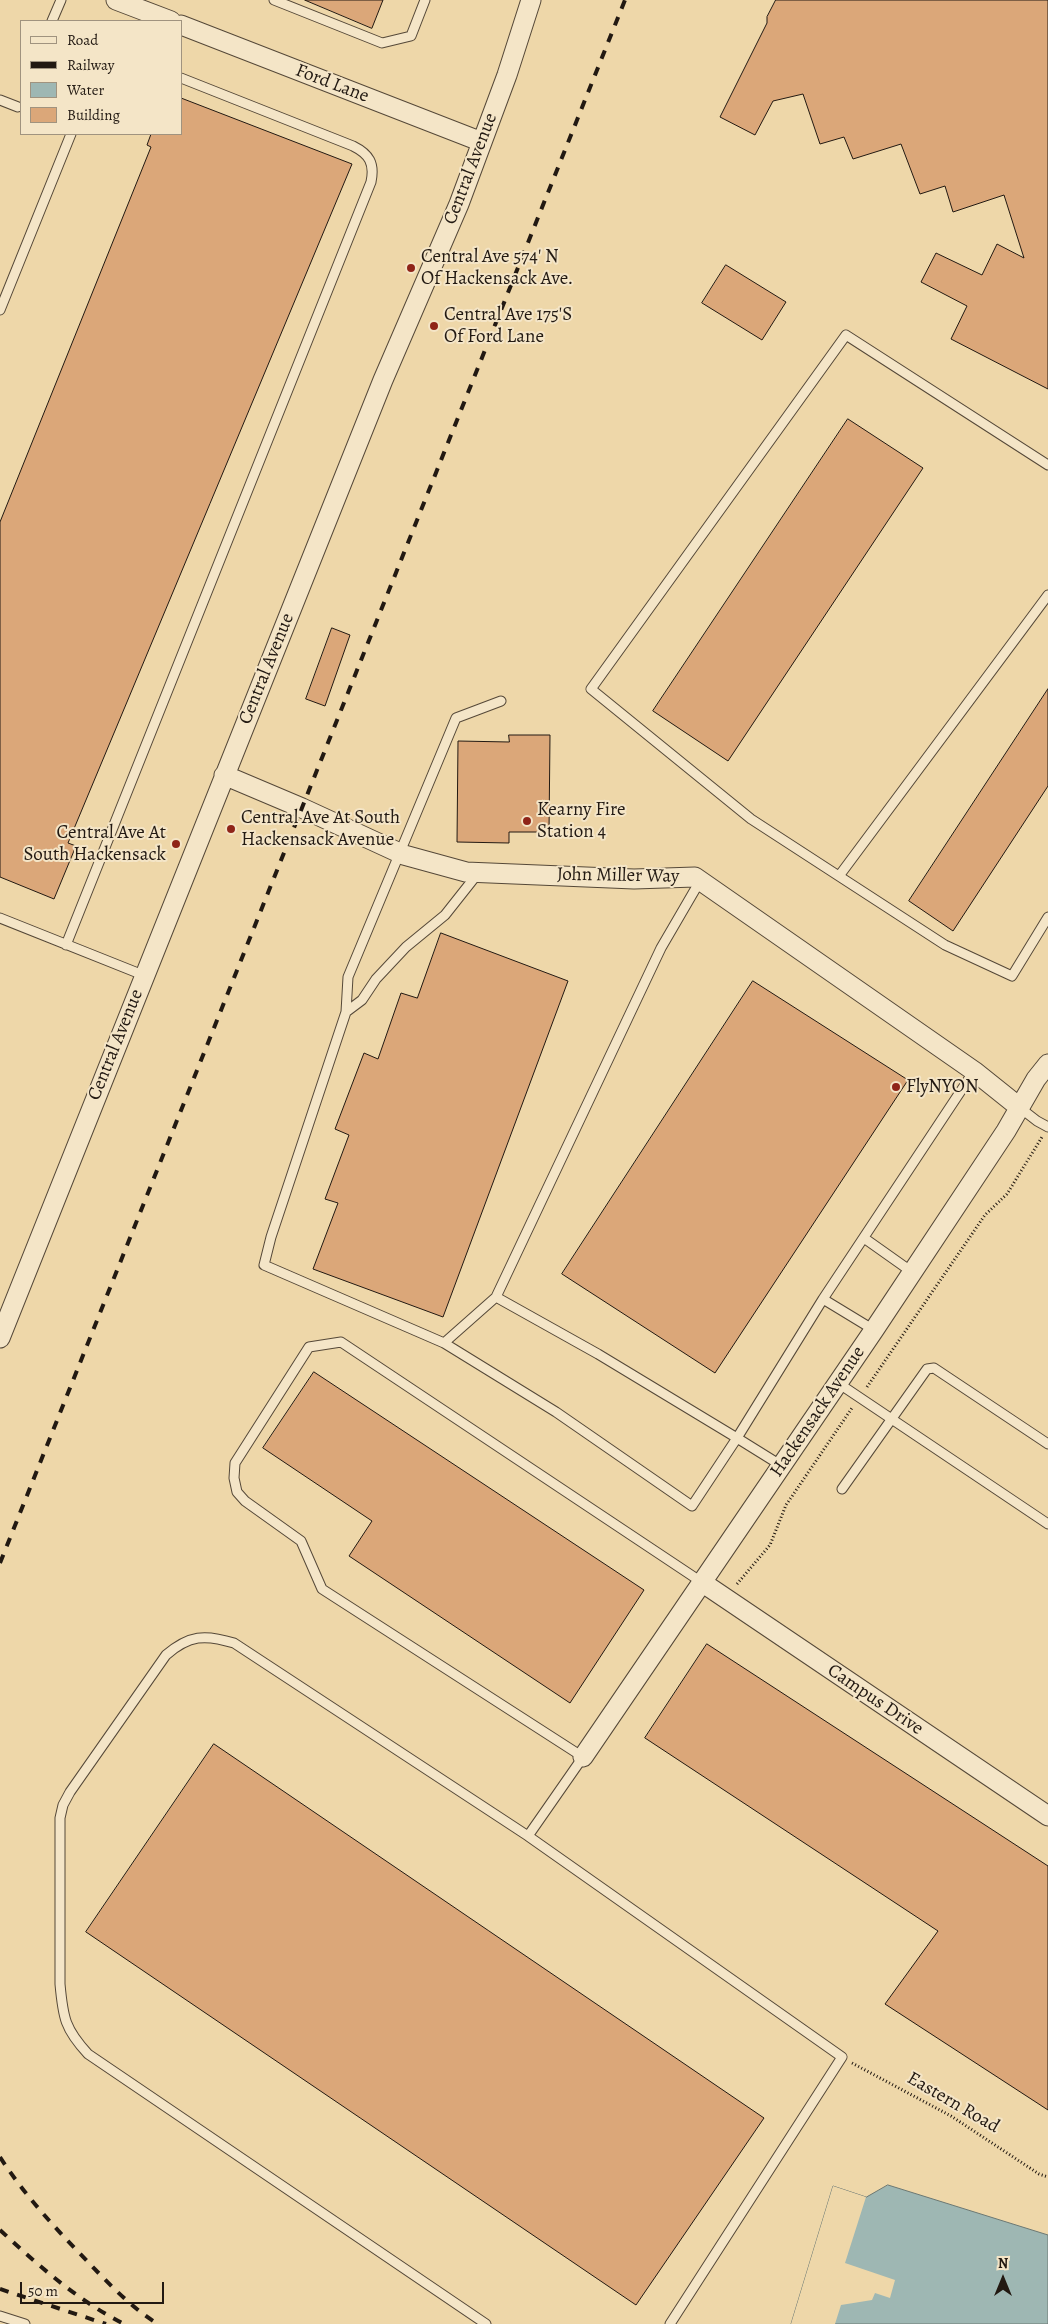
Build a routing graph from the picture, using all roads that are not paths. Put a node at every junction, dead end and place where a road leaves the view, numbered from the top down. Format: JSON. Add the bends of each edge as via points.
{"nodes":[{"id":1,"x":61,"y":0,"type":"edge"},
{"id":2,"x":116,"y":0,"type":"edge"},
{"id":3,"x":274,"y":0,"type":"edge"},
{"id":4,"x":425,"y":0,"type":"edge"},
{"id":5,"x":530,"y":0,"type":"edge"},
{"id":6,"x":52,"y":20,"type":"edge"},
{"id":7,"x":166,"y":20,"type":"edge"},
{"id":8,"x":182,"y":25,"type":"edge"},
{"id":9,"x":182,"y":78,"type":"edge"},
{"id":10,"x":0,"y":100,"type":"edge"},
{"id":11,"x":20,"y":104,"type":"edge"},
{"id":12,"x":71,"y":135,"type":"edge"},
{"id":13,"x":482,"y":142,"type":"junction"},
{"id":14,"x":0,"y":310,"type":"edge"},
{"id":15,"x":1048,"y":465,"type":"edge"},
{"id":16,"x":1048,"y":595,"type":"edge"},
{"id":17,"x":500,"y":701,"type":"dead end"},
{"id":18,"x":224,"y":775,"type":"junction"},
{"id":19,"x":398,"y":853,"type":"junction"},
{"id":20,"x":479,"y":872,"type":"junction"},
{"id":21,"x":840,"y":876,"type":"junction"},
{"id":22,"x":700,"y":881,"type":"junction"},
{"id":23,"x":1048,"y":917,"type":"edge"},
{"id":24,"x":0,"y":918,"type":"edge"},
{"id":25,"x":66,"y":945,"type":"junction"},
{"id":26,"x":143,"y":975,"type":"junction"},
{"id":27,"x":346,"y":1012,"type":"junction"},
{"id":28,"x":1048,"y":1064,"type":"edge"},
{"id":29,"x":974,"y":1071,"type":"junction"},
{"id":30,"x":1019,"y":1107,"type":"junction"},
{"id":31,"x":1048,"y":1127,"type":"edge"},
{"id":32,"x":864,"y":1238,"type":"junction"},
{"id":33,"x":912,"y":1272,"type":"junction"},
{"id":34,"x":496,"y":1298,"type":"junction"},
{"id":35,"x":824,"y":1299,"type":"junction"},
{"id":36,"x":874,"y":1330,"type":"junction"},
{"id":37,"x":0,"y":1338,"type":"edge"},
{"id":38,"x":444,"y":1343,"type":"junction"},
{"id":39,"x":838,"y":1383,"type":"junction"},
{"id":40,"x":891,"y":1418,"type":"junction"},
{"id":41,"x":737,"y":1438,"type":"junction"},
{"id":42,"x":1048,"y":1444,"type":"edge"},
{"id":43,"x":782,"y":1466,"type":"junction"},
{"id":44,"x":842,"y":1489,"type":"dead end"},
{"id":45,"x":1048,"y":1524,"type":"edge"},
{"id":46,"x":703,"y":1583,"type":"junction"},
{"id":47,"x":583,"y":1757,"type":"junction"},
{"id":48,"x":1048,"y":1816,"type":"edge"},
{"id":49,"x":528,"y":1836,"type":"junction"},
{"id":50,"x":0,"y":2316,"type":"edge"},
{"id":51,"x":25,"y":2324,"type":"edge"},
{"id":52,"x":486,"y":2324,"type":"edge"},
{"id":53,"x":670,"y":2324,"type":"edge"}],
"edges":[{"from":1,"to":6,"type":"lane"},
{"from":2,"to":7,"type":"street"},
{"from":3,"to":4,"type":"lane","via":[[382,43],[411,36]]},
{"from":5,"to":13,"type":"street","name":"Central Avenue"},
{"from":8,"to":13,"type":"street","name":"Ford Lane"},
{"from":9,"to":25,"type":"lane","via":[[353,146],[364,152],[374,170]]},
{"from":10,"to":11,"type":"lane"},
{"from":12,"to":14,"type":"lane"},
{"from":13,"to":18,"type":"street","name":"Central Avenue"},
{"from":15,"to":21,"type":"lane","via":[[846,335],[591,689],[751,819]]},
{"from":16,"to":21,"type":"lane"},
{"from":17,"to":19,"type":"lane","via":[[456,718]]},
{"from":18,"to":19,"type":"street","name":"John Miller Way"},
{"from":18,"to":26,"type":"street","name":"Central Avenue"},
{"from":19,"to":20,"type":"street","name":"John Miller Way","via":[[466,872]]},
{"from":19,"to":27,"type":"lane","via":[[348,977]]},
{"from":20,"to":22,"type":"street","name":"John Miller Way","via":[[634,879],[695,877]]},
{"from":20,"to":27,"type":"lane","via":[[446,915],[406,947],[376,979],[362,1000]]},
{"from":21,"to":23,"type":"lane","via":[[945,945],[1012,976]]},
{"from":22,"to":29,"type":"street","name":"John Miller Way"},
{"from":22,"to":34,"type":"lane","via":[[661,948]]},
{"from":24,"to":25,"type":"lane"},
{"from":25,"to":26,"type":"lane"},
{"from":26,"to":37,"type":"street","name":"Central Avenue"},
{"from":27,"to":38,"type":"lane","via":[[264,1265]]},
{"from":28,"to":30,"type":"street","name":"Hackensack Avenue"},
{"from":29,"to":30,"type":"street","name":"John Miller Way"},
{"from":29,"to":32,"type":"lane"},
{"from":30,"to":31,"type":"lane"},
{"from":30,"to":33,"type":"street","name":"Hackensack Avenue"},
{"from":32,"to":33,"type":"lane"},
{"from":32,"to":35,"type":"lane"},
{"from":33,"to":36,"type":"street","name":"Hackensack Avenue"},
{"from":34,"to":38,"type":"lane"},
{"from":34,"to":41,"type":"lane","via":[[598,1354]]},
{"from":35,"to":36,"type":"lane"},
{"from":35,"to":41,"type":"lane"},
{"from":36,"to":39,"type":"street","name":"Hackensack Avenue"},
{"from":38,"to":41,"type":"lane","via":[[556,1412],[692,1506]]},
{"from":39,"to":40,"type":"lane"},
{"from":39,"to":43,"type":"street","name":"Hackensack Avenue"},
{"from":40,"to":42,"type":"lane","via":[[927,1368],[934,1368]]},
{"from":40,"to":44,"type":"lane"},
{"from":40,"to":45,"type":"lane"},
{"from":41,"to":43,"type":"lane"},
{"from":43,"to":46,"type":"street","name":"Hackensack Avenue"},
{"from":46,"to":47,"type":"street","name":"Hackensack Avenue"},
{"from":46,"to":47,"type":"lane","via":[[341,1342],[308,1347],[235,1464],[237,1492],[302,1541],[322,1589]]},
{"from":46,"to":48,"type":"street","name":"Campus Drive"},
{"from":47,"to":49,"type":"lane"},
{"from":49,"to":52,"type":"lane","via":[[234,1643],[212,1636],[179,1644],[166,1655],[70,1792],[60,1818],[60,1984],[62,2011],[72,2036],[88,2054]]},
{"from":49,"to":53,"type":"lane","via":[[842,2057]]},
{"from":50,"to":51,"type":"lane"}]}
